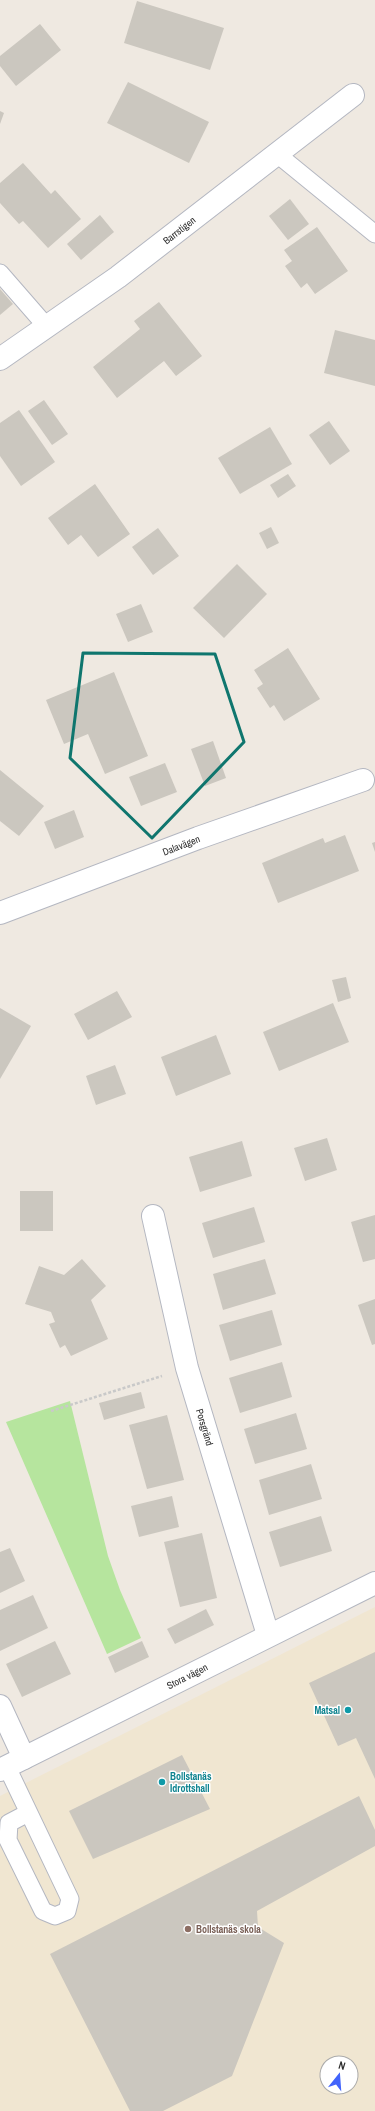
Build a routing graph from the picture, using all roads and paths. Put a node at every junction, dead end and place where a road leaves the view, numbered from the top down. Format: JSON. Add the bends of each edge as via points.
{"nodes":[{"id":1,"x":353,"y":95,"type":"dead end"},
{"id":2,"x":277,"y":154,"type":"junction"},
{"id":3,"x":375,"y":234,"type":"edge"},
{"id":4,"x":0,"y":273,"type":"edge"},
{"id":5,"x":47,"y":327,"type":"junction"},
{"id":6,"x":0,"y":359,"type":"edge"},
{"id":7,"x":363,"y":780,"type":"dead end"},
{"id":8,"x":0,"y":913,"type":"edge"},
{"id":9,"x":153,"y":1216,"type":"dead end"},
{"id":10,"x":187,"y":1368,"type":"junction"},
{"id":11,"x":51,"y":1411,"type":"dead end"},
{"id":12,"x":375,"y":1583,"type":"edge"},
{"id":13,"x":268,"y":1635,"type":"junction"},
{"id":14,"x":0,"y":1706,"type":"edge"},
{"id":15,"x":10,"y":1765,"type":"edge"},
{"id":16,"x":28,"y":1813,"type":"junction"}],
"edges":[{"from":1,"to":2,"type":"street","name":"Barrstigen"},
{"from":2,"to":3,"type":"lane"},
{"from":2,"to":5,"type":"street","name":"Barrstigen","via":[[118,277]]},
{"from":4,"to":5,"type":"lane"},
{"from":5,"to":6,"type":"street","name":"Barrstigen"},
{"from":7,"to":8,"type":"street","name":"Dalavägen","via":[[198,838]]},
{"from":9,"to":10,"type":"street","name":"Porsgränd"},
{"from":10,"to":11,"type":"path"},
{"from":10,"to":13,"type":"street","name":"Porsgränd"},
{"from":12,"to":13,"type":"street","name":"Stora vägen"},
{"from":13,"to":15,"type":"street","name":"Stora vägen"},
{"from":14,"to":15,"type":"street"},
{"from":15,"to":16,"type":"lane"},
{"from":16,"to":16,"type":"lane","via":[[70,1899],[66,1911],[55,1916],[43,1911],[8,1840],[9,1823]]}]}
